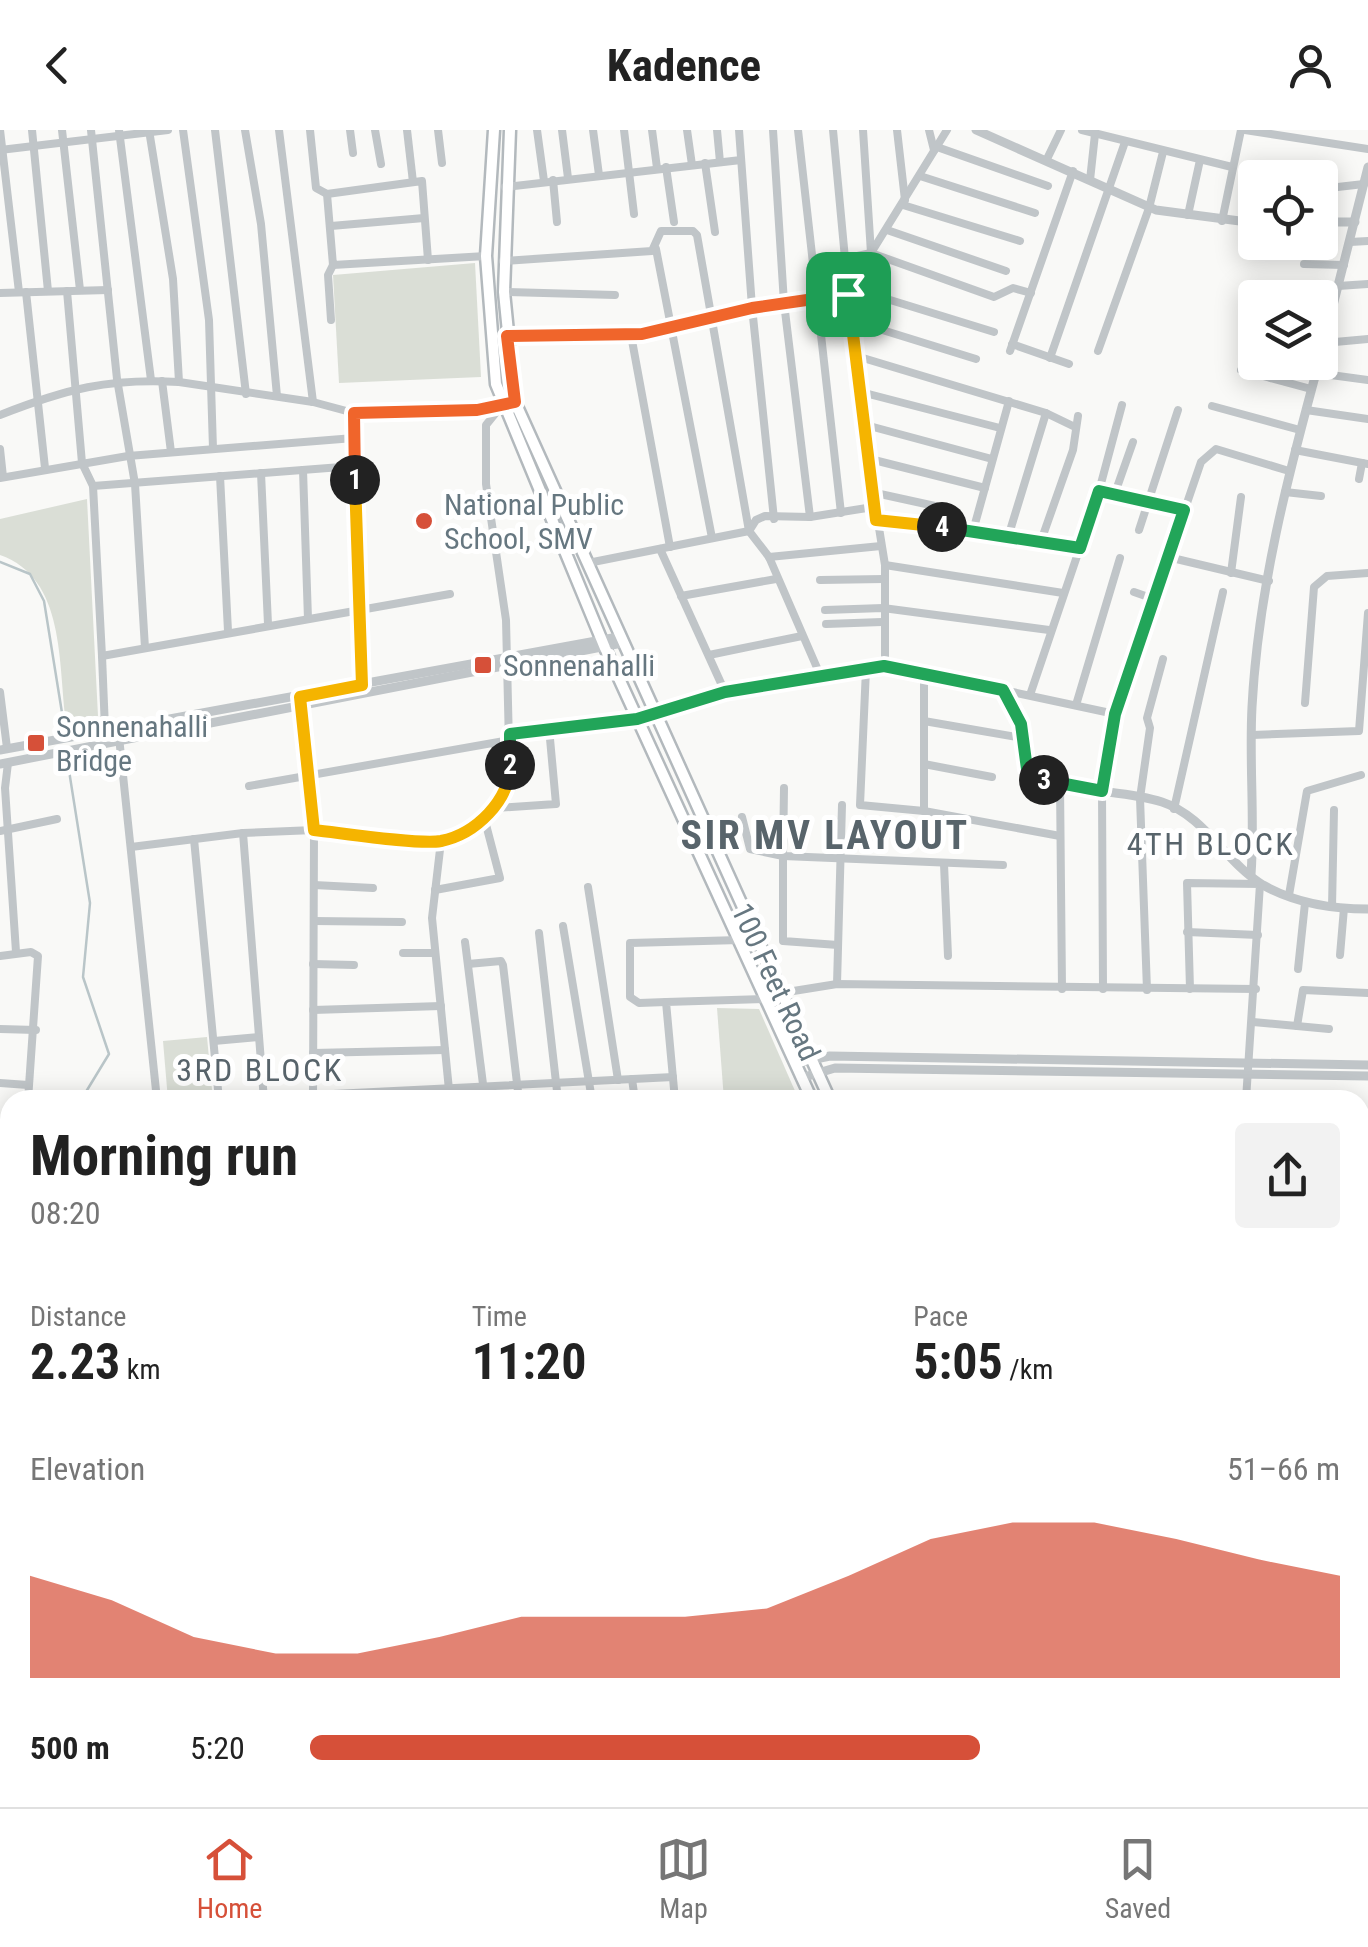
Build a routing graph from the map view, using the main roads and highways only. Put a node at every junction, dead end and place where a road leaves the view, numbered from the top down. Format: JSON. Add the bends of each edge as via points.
{"nodes":[{"id":1,"x":494,"y":130,"type":"edge"},
{"id":2,"x":510,"y":130,"type":"edge"},
{"id":3,"x":509,"y":403,"type":"junction"},
{"id":4,"x":807,"y":1090,"type":"edge"},
{"id":5,"x":826,"y":1090,"type":"edge"}],
"edges":[{"from":1,"to":3,"type":"main road","name":"100 Feet Road","via":[[486,256],[496,384]]},
{"from":2,"to":3,"type":"main road","name":"100 Feet Road","via":[[503,261]]},
{"from":3,"to":4,"type":"main road","name":"100 Feet Road","via":[[604,645]]},
{"from":3,"to":5,"type":"main road","name":"100 Feet Road"}]}
